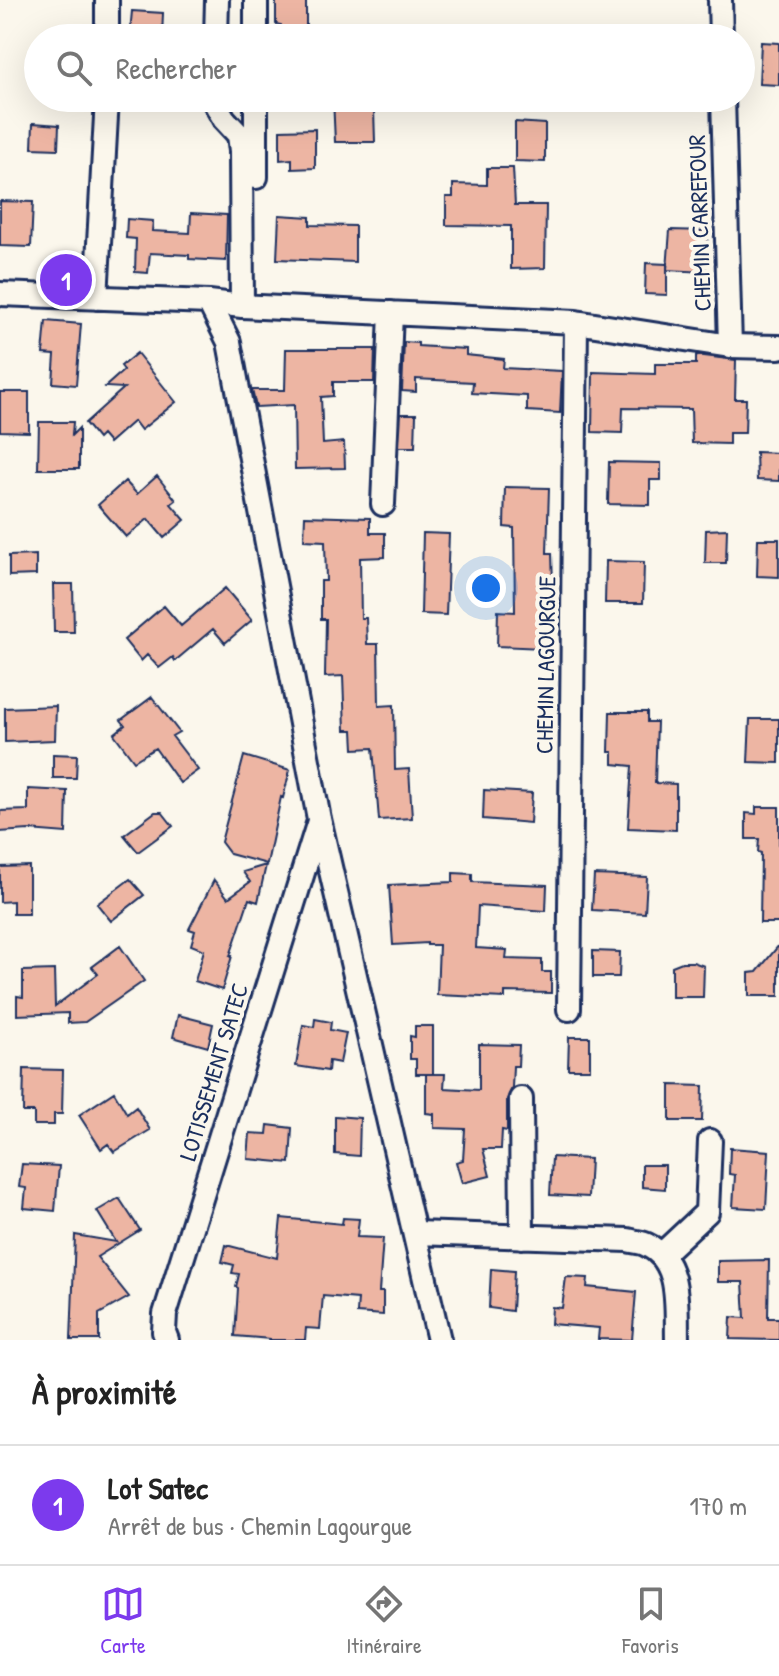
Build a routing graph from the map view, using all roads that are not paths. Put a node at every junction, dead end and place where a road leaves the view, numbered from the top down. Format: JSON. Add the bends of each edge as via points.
{"nodes":[{"id":1,"x":107,"y":0,"type":"edge"},
{"id":2,"x":217,"y":0,"type":"edge"},
{"id":3,"x":256,"y":0,"type":"edge"},
{"id":4,"x":720,"y":0,"type":"edge"},
{"id":5,"x":107,"y":24,"type":"edge"},
{"id":6,"x":216,"y":24,"type":"edge"},
{"id":7,"x":256,"y":24,"type":"edge"},
{"id":8,"x":721,"y":24,"type":"edge"},
{"id":9,"x":106,"y":112,"type":"edge"},
{"id":10,"x":221,"y":112,"type":"edge"},
{"id":11,"x":256,"y":112,"type":"edge"},
{"id":12,"x":723,"y":112,"type":"edge"},
{"id":13,"x":0,"y":294,"type":"edge"},
{"id":14,"x":96,"y":298,"type":"junction"},
{"id":15,"x":209,"y":302,"type":"junction"},
{"id":16,"x":249,"y":306,"type":"junction"},
{"id":17,"x":391,"y":313,"type":"junction"},
{"id":18,"x":576,"y":322,"type":"junction"},
{"id":19,"x":730,"y":346,"type":"junction"},
{"id":20,"x":779,"y":347,"type":"edge"},
{"id":21,"x":383,"y":504,"type":"dead end"},
{"id":22,"x":319,"y":819,"type":"junction"},
{"id":23,"x":569,"y":1009,"type":"dead end"},
{"id":24,"x":521,"y":1099,"type":"dead end"},
{"id":25,"x":710,"y":1141,"type":"dead end"},
{"id":26,"x":416,"y":1233,"type":"junction"},
{"id":27,"x":522,"y":1237,"type":"junction"},
{"id":28,"x":661,"y":1255,"type":"junction"},
{"id":29,"x":167,"y":1340,"type":"edge"},
{"id":30,"x":439,"y":1340,"type":"edge"},
{"id":31,"x":677,"y":1340,"type":"edge"}],
"edges":[{"from":1,"to":5,"type":"street"},
{"from":2,"to":6,"type":"street"},
{"from":3,"to":7,"type":"street"},
{"from":4,"to":8,"type":"street"},
{"from":9,"to":14,"type":"street"},
{"from":10,"to":16,"type":"street","via":[[239,135]]},
{"from":11,"to":16,"type":"street"},
{"from":12,"to":19,"type":"street","name":"CHEMIN CARREFOUR"},
{"from":13,"to":14,"type":"street"},
{"from":14,"to":15,"type":"street"},
{"from":15,"to":16,"type":"street"},
{"from":15,"to":22,"type":"street","name":"LOTISSEMENT SATEC","via":[[229,342]]},
{"from":16,"to":17,"type":"street"},
{"from":17,"to":18,"type":"street"},
{"from":17,"to":21,"type":"street"},
{"from":18,"to":19,"type":"street"},
{"from":18,"to":23,"type":"street","name":"CHEMIN LAGOURGUE"},
{"from":19,"to":20,"type":"street"},
{"from":22,"to":26,"type":"street","name":"LOTISSEMENT SATEC"},
{"from":22,"to":29,"type":"street","name":"LOTISSEMENT SATEC","via":[[165,1314]]},
{"from":24,"to":27,"type":"street"},
{"from":25,"to":28,"type":"street","via":[[707,1212]]},
{"from":26,"to":27,"type":"street"},
{"from":26,"to":30,"type":"street","name":"LOTISSEMENT SATEC"},
{"from":27,"to":28,"type":"street","via":[[628,1240]]},
{"from":28,"to":31,"type":"street","via":[[675,1286]]}]}
